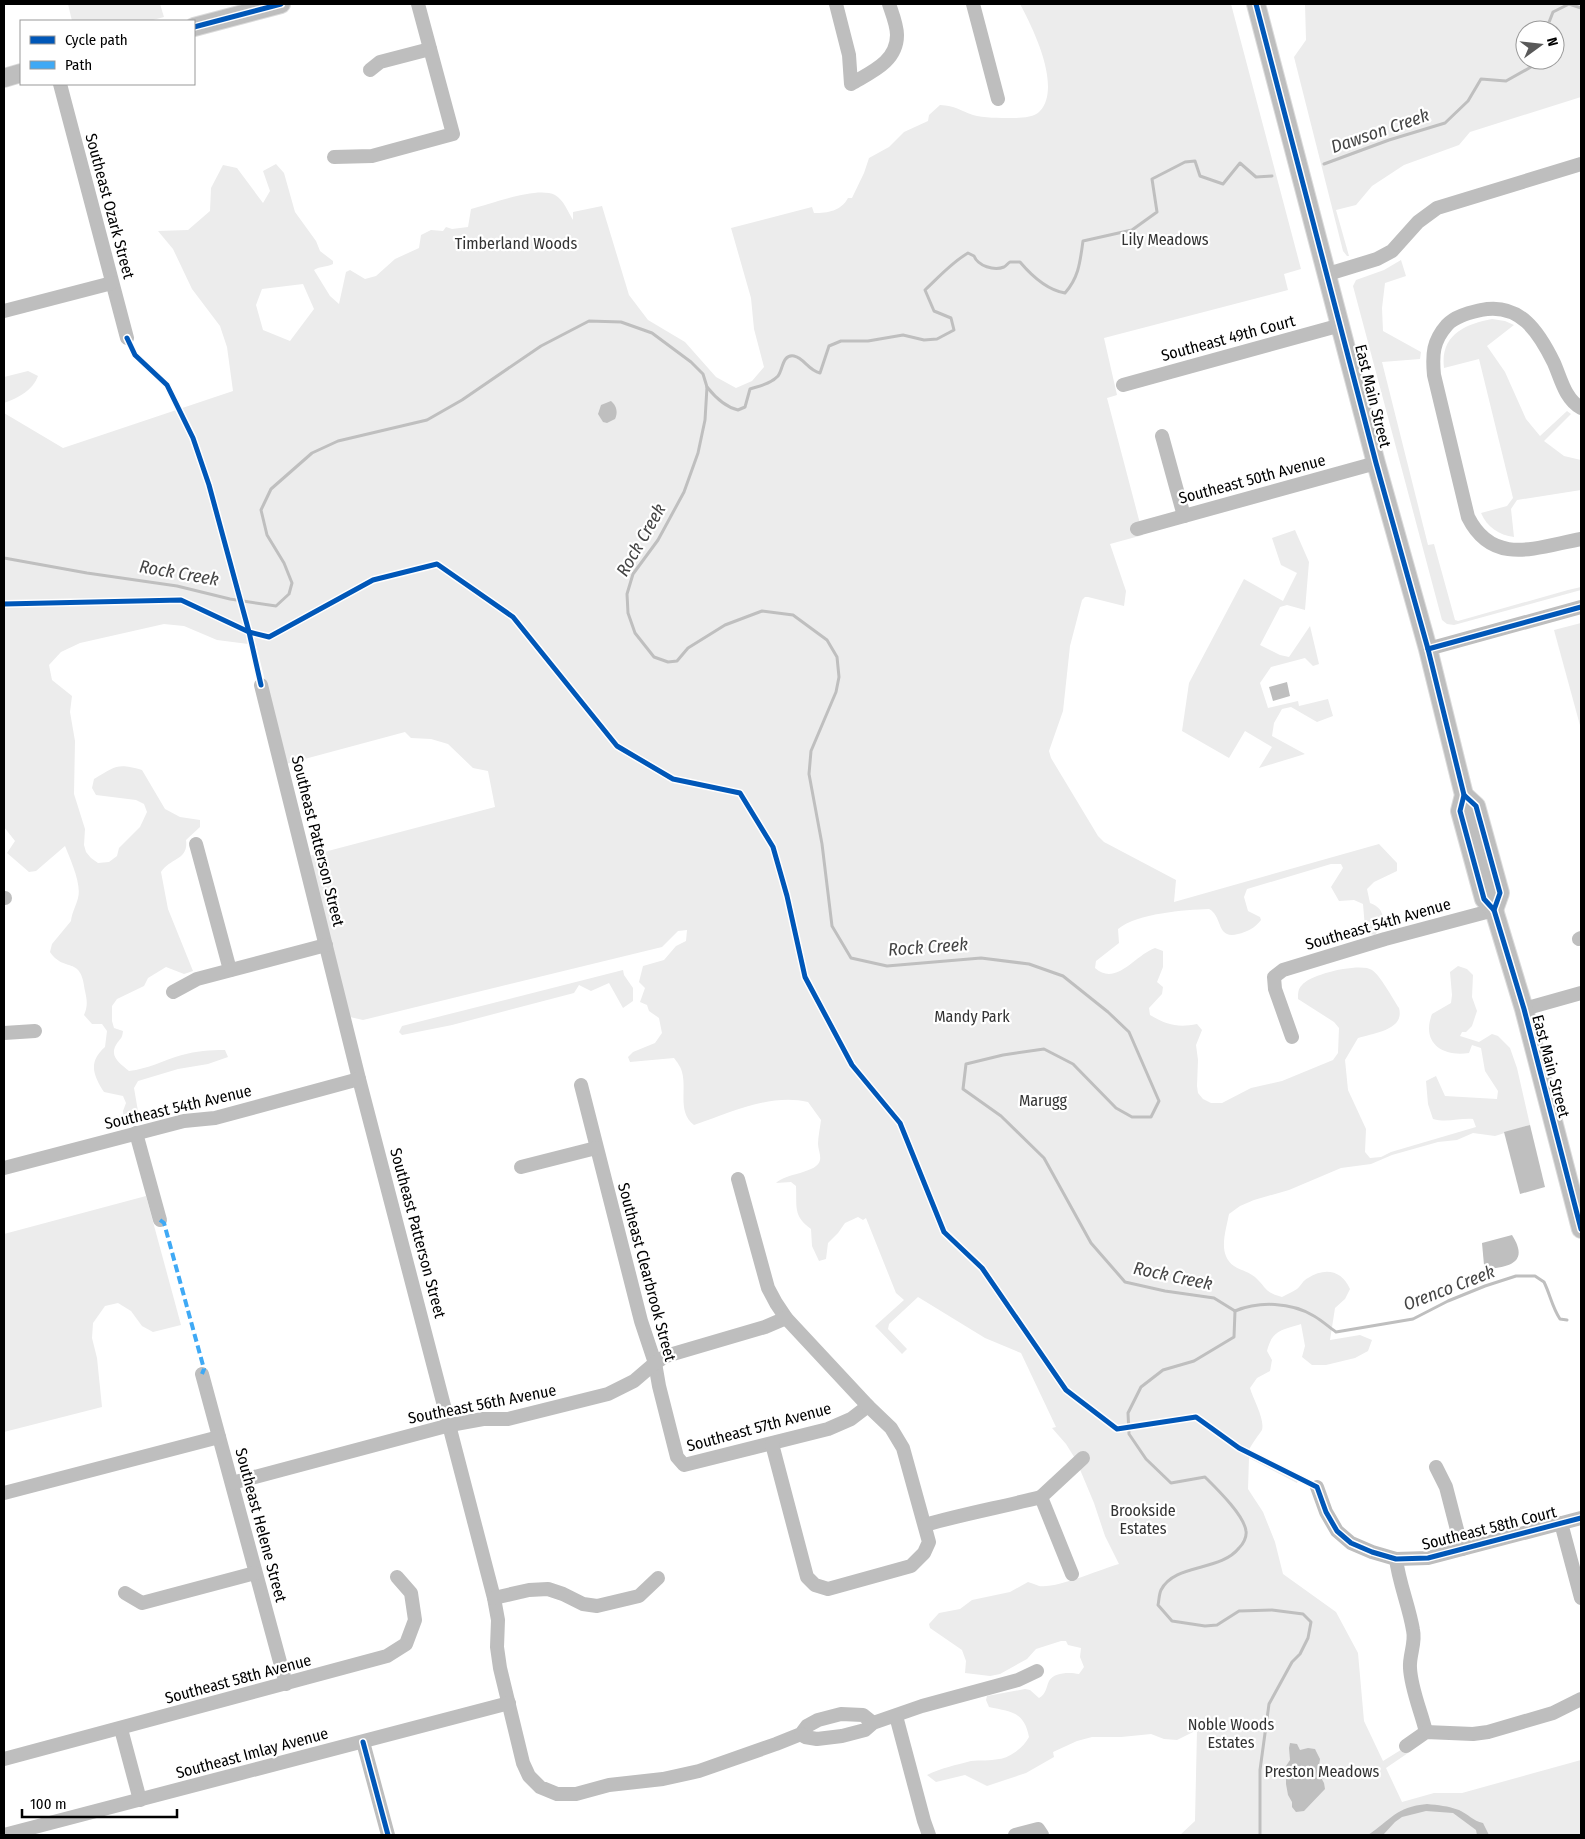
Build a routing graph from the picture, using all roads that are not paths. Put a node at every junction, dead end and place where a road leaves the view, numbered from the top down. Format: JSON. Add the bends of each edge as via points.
{"nodes":[{"id":1,"x":281,"y":4,"type":"edge"},
{"id":2,"x":418,"y":4,"type":"edge"},
{"id":3,"x":836,"y":4,"type":"edge"},
{"id":4,"x":889,"y":4,"type":"edge"},
{"id":5,"x":974,"y":4,"type":"edge"},
{"id":6,"x":1256,"y":4,"type":"edge"},
{"id":7,"x":195,"y":27,"type":"edge"},
{"id":8,"x":430,"y":49,"type":"junction"},
{"id":9,"x":370,"y":70,"type":"dead end"},
{"id":10,"x":20,"y":73,"type":"edge"},
{"id":11,"x":4,"y":78,"type":"edge"},
{"id":12,"x":60,"y":85,"type":"edge"},
{"id":13,"x":998,"y":99,"type":"dead end"},
{"id":14,"x":334,"y":157,"type":"dead end"},
{"id":15,"x":1580,"y":168,"type":"edge"},
{"id":16,"x":1328,"y":274,"type":"junction"},
{"id":17,"x":112,"y":283,"type":"junction"},
{"id":18,"x":4,"y":311,"type":"edge"},
{"id":19,"x":1341,"y":325,"type":"junction"},
{"id":20,"x":127,"y":338,"type":"dead end"},
{"id":21,"x":1123,"y":385,"type":"dead end"},
{"id":22,"x":1581,"y":408,"type":"edge"},
{"id":23,"x":1162,"y":436,"type":"dead end"},
{"id":24,"x":1376,"y":463,"type":"junction"},
{"id":25,"x":1184,"y":516,"type":"junction"},
{"id":26,"x":1136,"y":529,"type":"dead end"},
{"id":27,"x":1581,"y":539,"type":"edge"},
{"id":28,"x":1581,"y":607,"type":"edge"},
{"id":29,"x":1428,"y":650,"type":"junction"},
{"id":30,"x":261,"y":685,"type":"dead end"},
{"id":31,"x":196,"y":844,"type":"dead end"},
{"id":32,"x":1494,"y":910,"type":"junction"},
{"id":33,"x":326,"y":945,"type":"junction"},
{"id":34,"x":230,"y":970,"type":"junction"},
{"id":35,"x":173,"y":992,"type":"dead end"},
{"id":36,"x":1581,"y":993,"type":"edge"},
{"id":37,"x":1524,"y":1009,"type":"junction"},
{"id":38,"x":35,"y":1031,"type":"dead end"},
{"id":39,"x":4,"y":1033,"type":"edge"},
{"id":40,"x":1292,"y":1036,"type":"dead end"},
{"id":41,"x":359,"y":1079,"type":"junction"},
{"id":42,"x":581,"y":1086,"type":"dead end"},
{"id":43,"x":136,"y":1133,"type":"junction"},
{"id":44,"x":596,"y":1148,"type":"junction"},
{"id":45,"x":521,"y":1167,"type":"dead end"},
{"id":46,"x":4,"y":1168,"type":"edge"},
{"id":47,"x":738,"y":1179,"type":"dead end"},
{"id":48,"x":160,"y":1220,"type":"dead end"},
{"id":49,"x":1581,"y":1229,"type":"edge"},
{"id":50,"x":786,"y":1318,"type":"junction"},
{"id":51,"x":655,"y":1363,"type":"junction"},
{"id":52,"x":202,"y":1374,"type":"dead end"},
{"id":53,"x":868,"y":1406,"type":"junction"},
{"id":54,"x":450,"y":1425,"type":"junction"},
{"id":55,"x":219,"y":1437,"type":"junction"},
{"id":56,"x":772,"y":1444,"type":"junction"},
{"id":57,"x":1083,"y":1458,"type":"dead end"},
{"id":58,"x":684,"y":1465,"type":"joint"},
{"id":59,"x":1436,"y":1467,"type":"dead end"},
{"id":60,"x":232,"y":1483,"type":"junction"},
{"id":61,"x":1317,"y":1487,"type":"dead end"},
{"id":62,"x":4,"y":1493,"type":"edge"},
{"id":63,"x":1040,"y":1497,"type":"junction"},
{"id":64,"x":1581,"y":1518,"type":"edge"},
{"id":65,"x":1561,"y":1523,"type":"junction"},
{"id":66,"x":925,"y":1526,"type":"junction"},
{"id":67,"x":1462,"y":1549,"type":"junction"},
{"id":68,"x":1396,"y":1559,"type":"junction"},
{"id":69,"x":255,"y":1574,"type":"junction"},
{"id":70,"x":1072,"y":1574,"type":"dead end"},
{"id":71,"x":397,"y":1577,"type":"dead end"},
{"id":72,"x":658,"y":1578,"type":"dead end"},
{"id":73,"x":125,"y":1594,"type":"dead end"},
{"id":74,"x":494,"y":1598,"type":"junction"},
{"id":75,"x":1581,"y":1598,"type":"edge"},
{"id":76,"x":1037,"y":1671,"type":"dead end"},
{"id":77,"x":286,"y":1684,"type":"junction"},
{"id":78,"x":1581,"y":1699,"type":"edge"},
{"id":79,"x":509,"y":1703,"type":"junction"},
{"id":80,"x":896,"y":1716,"type":"junction"},
{"id":81,"x":873,"y":1723,"type":"junction"},
{"id":82,"x":121,"y":1729,"type":"junction"},
{"id":83,"x":1426,"y":1732,"type":"junction"},
{"id":84,"x":801,"y":1734,"type":"junction"},
{"id":85,"x":363,"y":1742,"type":"junction"},
{"id":86,"x":1406,"y":1746,"type":"dead end"},
{"id":87,"x":4,"y":1759,"type":"edge"},
{"id":88,"x":140,"y":1800,"type":"junction"},
{"id":89,"x":1040,"y":1832,"type":"edge"},
{"id":90,"x":4,"y":1835,"type":"edge"},
{"id":91,"x":388,"y":1835,"type":"edge"},
{"id":92,"x":929,"y":1835,"type":"edge"},
{"id":93,"x":1015,"y":1835,"type":"edge"}],
"edges":[{"from":1,"to":7,"type":"main road"},
{"from":2,"to":8,"type":"street"},
{"from":3,"to":4,"type":"street","via":[[849,55],[851,84],[892,56],[897,33]]},
{"from":5,"to":13,"type":"street"},
{"from":6,"to":16,"type":"main road","name":"East Main Street"},
{"from":8,"to":9,"type":"street","via":[[380,62]]},
{"from":8,"to":14,"type":"street","via":[[453,134],[372,156]]},
{"from":10,"to":11,"type":"main road"},
{"from":12,"to":17,"type":"street","name":"Southeast Ozark Street"},
{"from":15,"to":16,"type":"street","via":[[1437,208],[1418,222],[1392,251]]},
{"from":16,"to":19,"type":"main road","name":"East Main Street"},
{"from":17,"to":18,"type":"street"},
{"from":17,"to":20,"type":"street","name":"Southeast Ozark Street"},
{"from":19,"to":21,"type":"street","name":"Southeast 49th Court"},
{"from":19,"to":24,"type":"main road","name":"East Main Street"},
{"from":22,"to":27,"type":"street","via":[[1569,396],[1542,341],[1525,320],[1514,313],[1491,308],[1468,313],[1451,320],[1438,335],[1432,356],[1434,375],[1468,517],[1474,530],[1487,542],[1508,550],[1520,551]]},
{"from":23,"to":25,"type":"street"},
{"from":24,"to":25,"type":"street","name":"Southeast 50th Avenue"},
{"from":24,"to":29,"type":"main road","name":"East Main Street"},
{"from":25,"to":26,"type":"street","name":"Southeast 50th Avenue"},
{"from":28,"to":29,"type":"street"},
{"from":29,"to":32,"type":"main road","name":"East Main Street","via":[[1464,795],[1476,806],[1500,893]]},
{"from":30,"to":33,"type":"street","name":"Southeast Patterson Street"},
{"from":31,"to":34,"type":"street"},
{"from":32,"to":37,"type":"main road","name":"East Main Street"},
{"from":32,"to":40,"type":"street","name":"Southeast 54th Avenue","via":[[1282,970],[1274,977],[1275,989]]},
{"from":33,"to":34,"type":"street"},
{"from":33,"to":41,"type":"street","name":"Southeast Patterson Street"},
{"from":34,"to":35,"type":"street","via":[[197,979]]},
{"from":36,"to":37,"type":"street"},
{"from":37,"to":49,"type":"main road","name":"East Main Street"},
{"from":38,"to":39,"type":"street"},
{"from":41,"to":43,"type":"street","name":"Southeast 54th Avenue","via":[[215,1118],[184,1121]]},
{"from":41,"to":54,"type":"street","name":"Southeast Patterson Street"},
{"from":42,"to":44,"type":"street","name":"Southeast Clearbrook Street"},
{"from":43,"to":46,"type":"street","name":"Southeast 54th Avenue"},
{"from":43,"to":48,"type":"street"},
{"from":44,"to":45,"type":"street"},
{"from":44,"to":51,"type":"street","name":"Southeast Clearbrook Street"},
{"from":47,"to":50,"type":"street","via":[[768,1288]]},
{"from":50,"to":51,"type":"street","name":"Southeast 56th Avenue","via":[[681,1350]]},
{"from":50,"to":53,"type":"street"},
{"from":51,"to":54,"type":"street","name":"Southeast 56th Avenue","via":[[634,1380],[608,1394],[508,1420],[483,1418]]},
{"from":51,"to":58,"type":"street","name":"Southeast Clearbrook Street","via":[[677,1457]]},
{"from":52,"to":55,"type":"street","name":"Southeast Helene Street"},
{"from":53,"to":56,"type":"street","name":"Southeast 57th Avenue","via":[[851,1419],[828,1429]]},
{"from":53,"to":66,"type":"street","via":[[891,1428],[903,1448]]},
{"from":54,"to":60,"type":"street","name":"Southeast 56th Avenue"},
{"from":54,"to":74,"type":"street","name":"Southeast Patterson Street"},
{"from":55,"to":60,"type":"street","name":"Southeast Helene Street"},
{"from":55,"to":62,"type":"street"},
{"from":56,"to":58,"type":"street","name":"Southeast 57th Avenue"},
{"from":56,"to":66,"type":"street","via":[[807,1577],[815,1585],[828,1589],[911,1566],[924,1553],[929,1542]]},
{"from":57,"to":63,"type":"street"},
{"from":59,"to":67,"type":"street","via":[[1446,1487]]},
{"from":60,"to":69,"type":"street","name":"Southeast Helene Street"},
{"from":61,"to":68,"type":"street","name":"Southeast 58th Court","via":[[1326,1512],[1337,1530],[1351,1543]]},
{"from":63,"to":66,"type":"street","via":[[988,1511],[970,1512]]},
{"from":63,"to":70,"type":"street"},
{"from":64,"to":65,"type":"street","name":"Southeast 58th Court"},
{"from":65,"to":67,"type":"street","name":"Southeast 58th Court"},
{"from":65,"to":75,"type":"street"},
{"from":67,"to":68,"type":"street","name":"Southeast 58th Court","via":[[1428,1558]]},
{"from":68,"to":83,"type":"street","via":[[1414,1631],[1411,1678]]},
{"from":69,"to":73,"type":"street","via":[[142,1603]]},
{"from":69,"to":77,"type":"street","name":"Southeast Helene Street"},
{"from":71,"to":77,"type":"street","name":"Southeast 58th Avenue","via":[[411,1593],[415,1620],[406,1644],[387,1656]]},
{"from":72,"to":74,"type":"street","via":[[640,1596],[597,1606],[583,1604],[548,1589]]},
{"from":74,"to":79,"type":"street","name":"Southeast Patterson Street","via":[[498,1654]]},
{"from":76,"to":80,"type":"street","via":[[1018,1680]]},
{"from":77,"to":82,"type":"street","name":"Southeast 58th Avenue"},
{"from":78,"to":83,"type":"street","via":[[1553,1713],[1488,1732]]},
{"from":79,"to":84,"type":"street","name":"Southeast Patterson Street","via":[[529,1776],[540,1787],[557,1794],[663,1780]]},
{"from":79,"to":85,"type":"street","name":"Southeast Imlay Avenue"},
{"from":80,"to":81,"type":"street"},
{"from":80,"to":92,"type":"street"},
{"from":81,"to":84,"type":"street","via":[[865,1730],[842,1736],[817,1739]]},
{"from":81,"to":84,"type":"street","via":[[863,1715],[841,1714],[818,1720]]},
{"from":82,"to":87,"type":"street","name":"Southeast 58th Avenue"},
{"from":82,"to":88,"type":"street"},
{"from":83,"to":86,"type":"street"},
{"from":85,"to":88,"type":"street","name":"Southeast Imlay Avenue"},
{"from":85,"to":91,"type":"street"},
{"from":88,"to":90,"type":"street","name":"Southeast Imlay Avenue"},
{"from":89,"to":93,"type":"street"}]}
